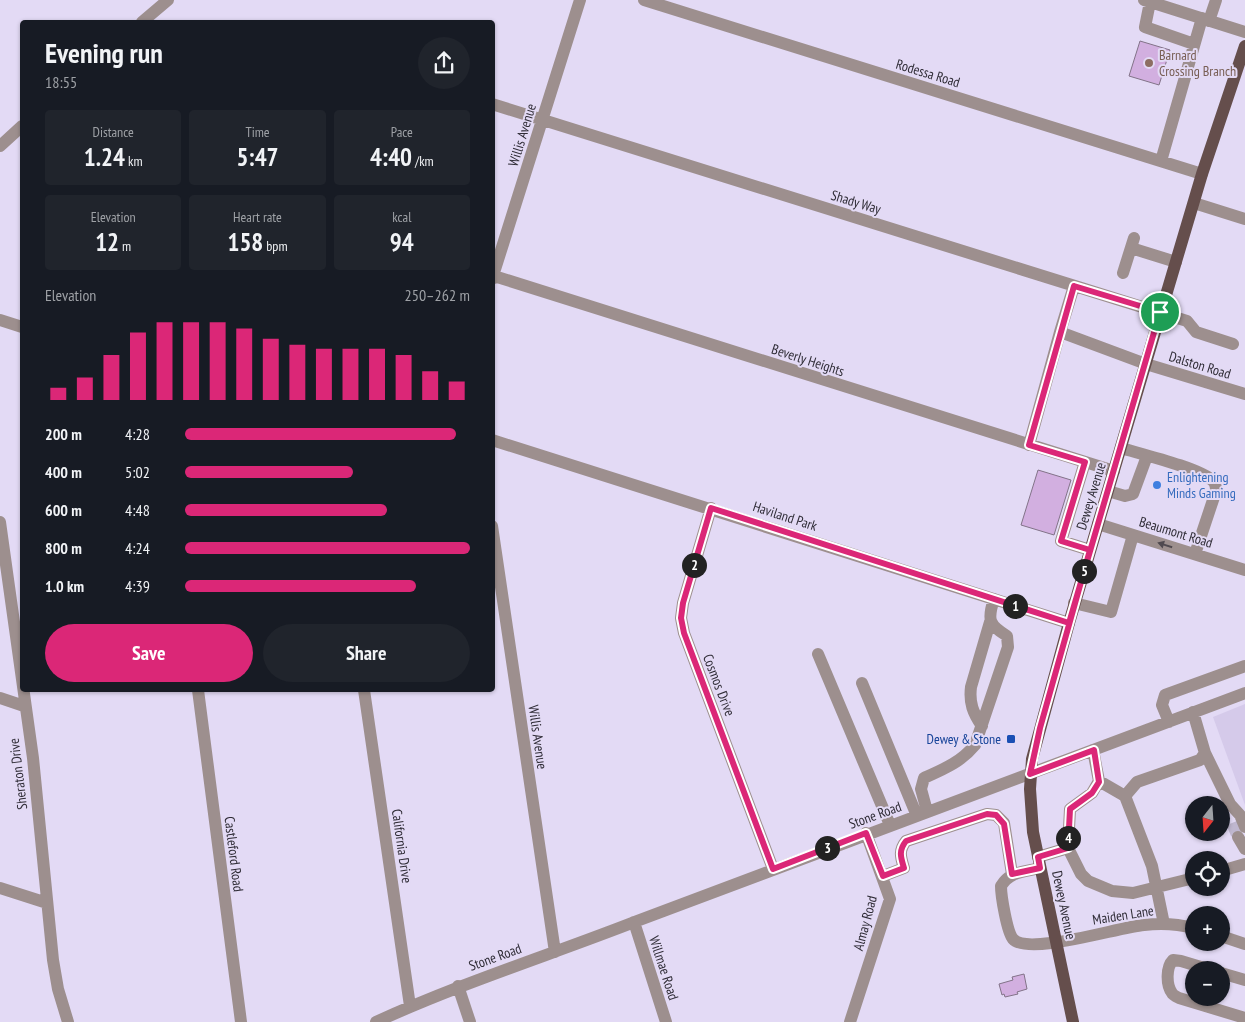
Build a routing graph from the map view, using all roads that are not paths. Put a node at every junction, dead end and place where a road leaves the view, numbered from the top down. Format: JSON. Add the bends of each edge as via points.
{"nodes":[{"id":1,"x":168,"y":0,"type":"edge"},
{"id":2,"x":580,"y":0,"type":"edge"},
{"id":3,"x":644,"y":0,"type":"edge"},
{"id":4,"x":1216,"y":0,"type":"edge"},
{"id":5,"x":1147,"y":1,"type":"edge"},
{"id":6,"x":144,"y":20,"type":"edge"},
{"id":7,"x":1206,"y":20,"type":"junction"},
{"id":8,"x":1245,"y":32,"type":"edge"},
{"id":9,"x":1194,"y":44,"type":"junction"},
{"id":10,"x":1245,"y":46,"type":"edge"},
{"id":11,"x":495,"y":105,"type":"edge"},
{"id":12,"x":543,"y":119,"type":"junction"},
{"id":13,"x":20,"y":128,"type":"edge"},
{"id":14,"x":0,"y":146,"type":"edge"},
{"id":15,"x":1161,"y":161,"type":"junction"},
{"id":16,"x":1202,"y":174,"type":"junction"},
{"id":17,"x":1194,"y":203,"type":"junction"},
{"id":18,"x":1245,"y":219,"type":"edge"},
{"id":19,"x":1176,"y":262,"type":"junction"},
{"id":20,"x":495,"y":272,"type":"edge"},
{"id":21,"x":1123,"y":273,"type":"dead end"},
{"id":22,"x":495,"y":279,"type":"edge"},
{"id":23,"x":1074,"y":286,"type":"junction"},
{"id":24,"x":1160,"y":312,"type":"junction"},
{"id":25,"x":0,"y":320,"type":"edge"},
{"id":26,"x":20,"y":326,"type":"edge"},
{"id":27,"x":1060,"y":332,"type":"junction"},
{"id":28,"x":1233,"y":344,"type":"dead end"},
{"id":29,"x":1146,"y":364,"type":"junction"},
{"id":30,"x":1245,"y":394,"type":"edge"},
{"id":31,"x":495,"y":441,"type":"edge"},
{"id":32,"x":1029,"y":445,"type":"junction"},
{"id":33,"x":1121,"y":448,"type":"junction"},
{"id":34,"x":1146,"y":456,"type":"junction"},
{"id":35,"x":1085,"y":462,"type":"junction"},
{"id":36,"x":1114,"y":471,"type":"junction"},
{"id":37,"x":1108,"y":491,"type":"junction"},
{"id":38,"x":711,"y":508,"type":"junction"},
{"id":39,"x":0,"y":522,"type":"edge"},
{"id":40,"x":1098,"y":524,"type":"junction"},
{"id":41,"x":1133,"y":535,"type":"junction"},
{"id":42,"x":495,"y":547,"type":"edge"},
{"id":43,"x":1090,"y":550,"type":"junction"},
{"id":44,"x":1196,"y":554,"type":"junction"},
{"id":45,"x":1245,"y":570,"type":"edge"},
{"id":46,"x":994,"y":599,"type":"junction"},
{"id":47,"x":1074,"y":603,"type":"junction"},
{"id":48,"x":990,"y":622,"type":"junction"},
{"id":49,"x":1069,"y":623,"type":"junction"},
{"id":50,"x":818,"y":654,"type":"dead end"},
{"id":51,"x":1245,"y":666,"type":"edge"},
{"id":52,"x":20,"y":675,"type":"edge"},
{"id":53,"x":862,"y":683,"type":"dead end"},
{"id":54,"x":22,"y":692,"type":"edge"},
{"id":55,"x":198,"y":692,"type":"edge"},
{"id":56,"x":364,"y":692,"type":"edge"},
{"id":57,"x":1245,"y":693,"type":"edge"},
{"id":58,"x":0,"y":698,"type":"edge"},
{"id":59,"x":24,"y":706,"type":"junction"},
{"id":60,"x":1193,"y":712,"type":"junction"},
{"id":61,"x":1168,"y":722,"type":"junction"},
{"id":62,"x":982,"y":726,"type":"junction"},
{"id":63,"x":1094,"y":750,"type":"junction"},
{"id":64,"x":1205,"y":753,"type":"junction"},
{"id":65,"x":1030,"y":774,"type":"junction"},
{"id":66,"x":1099,"y":782,"type":"junction"},
{"id":67,"x":1125,"y":796,"type":"junction"},
{"id":68,"x":1226,"y":796,"type":"edge"},
{"id":69,"x":1230,"y":804,"type":"joint"},
{"id":70,"x":922,"y":813,"type":"junction"},
{"id":71,"x":1232,"y":823,"type":"tunnel mouth"},
{"id":72,"x":890,"y":825,"type":"junction"},
{"id":73,"x":1241,"y":832,"type":"edge"},
{"id":74,"x":866,"y":833,"type":"junction"},
{"id":75,"x":1068,"y":848,"type":"junction"},
{"id":76,"x":1245,"y":849,"type":"edge"},
{"id":77,"x":1039,"y":862,"type":"junction"},
{"id":78,"x":1245,"y":864,"type":"edge"},
{"id":79,"x":1230,"y":868,"type":"edge"},
{"id":80,"x":773,"y":869,"type":"junction"},
{"id":81,"x":1012,"y":874,"type":"junction"},
{"id":82,"x":883,"y":876,"type":"junction"},
{"id":83,"x":1185,"y":880,"type":"edge"},
{"id":84,"x":0,"y":888,"type":"edge"},
{"id":85,"x":1156,"y":888,"type":"junction"},
{"id":86,"x":47,"y":903,"type":"junction"},
{"id":87,"x":634,"y":922,"type":"junction"},
{"id":88,"x":1164,"y":924,"type":"junction"},
{"id":89,"x":1185,"y":927,"type":"edge"},
{"id":90,"x":1230,"y":939,"type":"edge"},
{"id":91,"x":1057,"y":943,"type":"junction"},
{"id":92,"x":1245,"y":944,"type":"edge"},
{"id":93,"x":554,"y":952,"type":"junction"},
{"id":94,"x":1185,"y":962,"type":"edge"},
{"id":95,"x":1230,"y":976,"type":"edge"},
{"id":96,"x":1245,"y":980,"type":"edge"},
{"id":97,"x":458,"y":986,"type":"junction"},
{"id":98,"x":1185,"y":1000,"type":"edge"},
{"id":99,"x":410,"y":1006,"type":"junction"},
{"id":100,"x":1205,"y":1006,"type":"edge"},
{"id":101,"x":1245,"y":1018,"type":"edge"},
{"id":102,"x":68,"y":1022,"type":"edge"},
{"id":103,"x":241,"y":1022,"type":"edge"},
{"id":104,"x":376,"y":1022,"type":"edge"},
{"id":105,"x":470,"y":1022,"type":"edge"},
{"id":106,"x":666,"y":1022,"type":"edge"},
{"id":107,"x":850,"y":1022,"type":"edge"},
{"id":108,"x":1073,"y":1022,"type":"edge"}],
"edges":[{"from":1,"to":6,"type":"street"},
{"from":2,"to":12,"type":"street","name":"Willis Avenue"},
{"from":3,"to":15,"type":"street","name":"Rodessa Road"},
{"from":4,"to":7,"type":"street"},
{"from":5,"to":7,"type":"street"},
{"from":5,"to":9,"type":"street","via":[[1145,27]]},
{"from":7,"to":8,"type":"street"},
{"from":7,"to":9,"type":"street"},
{"from":9,"to":15,"type":"street"},
{"from":10,"to":16,"type":"main road","name":"Dewey Avenue"},
{"from":11,"to":12,"type":"street"},
{"from":12,"to":20,"type":"street","name":"Willis Avenue"},
{"from":12,"to":23,"type":"street","name":"Shady Way"},
{"from":13,"to":14,"type":"street"},
{"from":15,"to":16,"type":"street","name":"Rodessa Road"},
{"from":16,"to":17,"type":"main road","name":"Dewey Avenue"},
{"from":17,"to":18,"type":"street"},
{"from":17,"to":19,"type":"main road","name":"Dewey Avenue"},
{"from":19,"to":21,"type":"street","via":[[1132,243]]},
{"from":19,"to":24,"type":"main road","name":"Dewey Avenue"},
{"from":22,"to":32,"type":"street","name":"Beverly Heights"},
{"from":23,"to":24,"type":"street","name":"Shady Way"},
{"from":23,"to":27,"type":"street"},
{"from":24,"to":28,"type":"street","name":"Shady Way","via":[[1187,321],[1196,332]]},
{"from":24,"to":29,"type":"main road","name":"Dewey Avenue"},
{"from":25,"to":26,"type":"street"},
{"from":27,"to":29,"type":"street","name":"Dalston Road"},
{"from":27,"to":32,"type":"street"},
{"from":29,"to":30,"type":"street","name":"Dalston Road"},
{"from":29,"to":33,"type":"main road","name":"Dewey Avenue"},
{"from":31,"to":38,"type":"street","name":"Haviland Park"},
{"from":32,"to":35,"type":"street","name":"Beverly Heights"},
{"from":33,"to":34,"type":"street"},
{"from":33,"to":36,"type":"main road","name":"Dewey Avenue"},
{"from":34,"to":37,"type":"street","via":[[1133,494],[1125,496]]},
{"from":34,"to":44,"type":"street","via":[[1202,474],[1214,482],[1216,486]]},
{"from":35,"to":36,"type":"street","name":"Beverly Heights"},
{"from":35,"to":43,"type":"street","via":[[1061,541]]},
{"from":36,"to":37,"type":"main road","name":"Dewey Avenue"},
{"from":37,"to":40,"type":"main road","name":"Dewey Avenue"},
{"from":38,"to":46,"type":"street","name":"Haviland Park"},
{"from":38,"to":80,"type":"street","name":"Cosmos Drive","via":[[681,618]]},
{"from":39,"to":52,"type":"street","name":"Sheraton Drive"},
{"from":40,"to":41,"type":"street","name":"Beaumont Road"},
{"from":40,"to":43,"type":"main road","name":"Dewey Avenue"},
{"from":44,"to":41,"type":"street","name":"Beaumont Road","one_way":true},
{"from":41,"to":47,"type":"street","via":[[1111,612]]},
{"from":42,"to":93,"type":"street","name":"Willis Avenue"},
{"from":43,"to":47,"type":"main road","name":"Dewey Avenue"},
{"from":44,"to":45,"type":"street","name":"Beaumont Road"},
{"from":46,"to":48,"type":"street"},
{"from":46,"to":49,"type":"street","name":"Haviland Park"},
{"from":47,"to":49,"type":"main road","name":"Dewey Avenue"},
{"from":48,"to":62,"type":"street","via":[[970,698],[971,708]]},
{"from":48,"to":62,"type":"street","via":[[1008,636],[1008,647]]},
{"from":49,"to":65,"type":"main road","name":"Dewey Avenue"},
{"from":50,"to":72,"type":"street"},
{"from":51,"to":61,"type":"street","via":[[1165,695],[1162,705]]},
{"from":53,"to":70,"type":"street"},
{"from":54,"to":59,"type":"street","name":"Sheraton Drive"},
{"from":55,"to":103,"type":"street","name":"Castleford Road"},
{"from":56,"to":99,"type":"street","name":"California Drive"},
{"from":57,"to":60,"type":"street","name":"Stone Road"},
{"from":58,"to":59,"type":"street"},
{"from":59,"to":86,"type":"street","name":"Sheraton Drive","via":[[33,758]]},
{"from":60,"to":61,"type":"street","name":"Stone Road"},
{"from":60,"to":64,"type":"street"},
{"from":61,"to":63,"type":"street","name":"Stone Road"},
{"from":62,"to":70,"type":"street","via":[[975,746],[966,756],[951,767],[924,778]]},
{"from":63,"to":65,"type":"street","name":"Stone Road"},
{"from":63,"to":66,"type":"street"},
{"from":64,"to":67,"type":"street","via":[[1200,760],[1137,782]]},
{"from":64,"to":68,"type":"street"},
{"from":65,"to":70,"type":"street","name":"Stone Road"},
{"from":65,"to":77,"type":"main road","name":"Dewey Avenue"},
{"from":66,"to":67,"type":"street"},
{"from":66,"to":75,"type":"street","via":[[1092,793],[1070,809]]},
{"from":67,"to":85,"type":"street","via":[[1152,866]]},
{"from":69,"to":71,"type":"street"},
{"from":69,"to":73,"type":"street","via":[[1240,815]]},
{"from":70,"to":72,"type":"street","name":"Stone Road"},
{"from":72,"to":74,"type":"street","name":"Stone Road"},
{"from":73,"to":76,"type":"street"},
{"from":74,"to":80,"type":"street","name":"Stone Road"},
{"from":74,"to":82,"type":"street","name":"Almay Road"},
{"from":75,"to":77,"type":"street"},
{"from":75,"to":85,"type":"street","via":[[1080,874],[1088,881],[1112,891],[1133,893]]},
{"from":77,"to":81,"type":"street"},
{"from":77,"to":91,"type":"main road","name":"Dewey Avenue"},
{"from":78,"to":79,"type":"street"},
{"from":80,"to":87,"type":"street","name":"Stone Road"},
{"from":81,"to":82,"type":"street","via":[[1004,824],[996,815],[987,814],[906,841],[900,855],[904,868]]},
{"from":81,"to":91,"type":"street","name":"Maiden Lane","via":[[1001,886],[1013,939],[1021,944]]},
{"from":82,"to":107,"type":"street","name":"Almay Road","via":[[890,899]]},
{"from":83,"to":85,"type":"street"},
{"from":84,"to":86,"type":"street"},
{"from":85,"to":88,"type":"street"},
{"from":86,"to":102,"type":"street","name":"Sheraton Drive","via":[[58,989]]},
{"from":87,"to":93,"type":"street","name":"Stone Road"},
{"from":87,"to":106,"type":"street","name":"Willmae Road"},
{"from":88,"to":89,"type":"street","name":"Maiden Lane"},
{"from":88,"to":91,"type":"street","name":"Maiden Lane","via":[[1119,928]]},
{"from":90,"to":92,"type":"street"},
{"from":91,"to":108,"type":"main road","name":"Dewey Avenue"},
{"from":93,"to":97,"type":"street","name":"Stone Road"},
{"from":94,"to":98,"type":"street","via":[[1173,960],[1168,969],[1172,994]]},
{"from":95,"to":96,"type":"street"},
{"from":97,"to":99,"type":"street","name":"Stone Road"},
{"from":97,"to":105,"type":"street"},
{"from":99,"to":104,"type":"street","name":"Stone Road"},
{"from":100,"to":101,"type":"street"}]}
